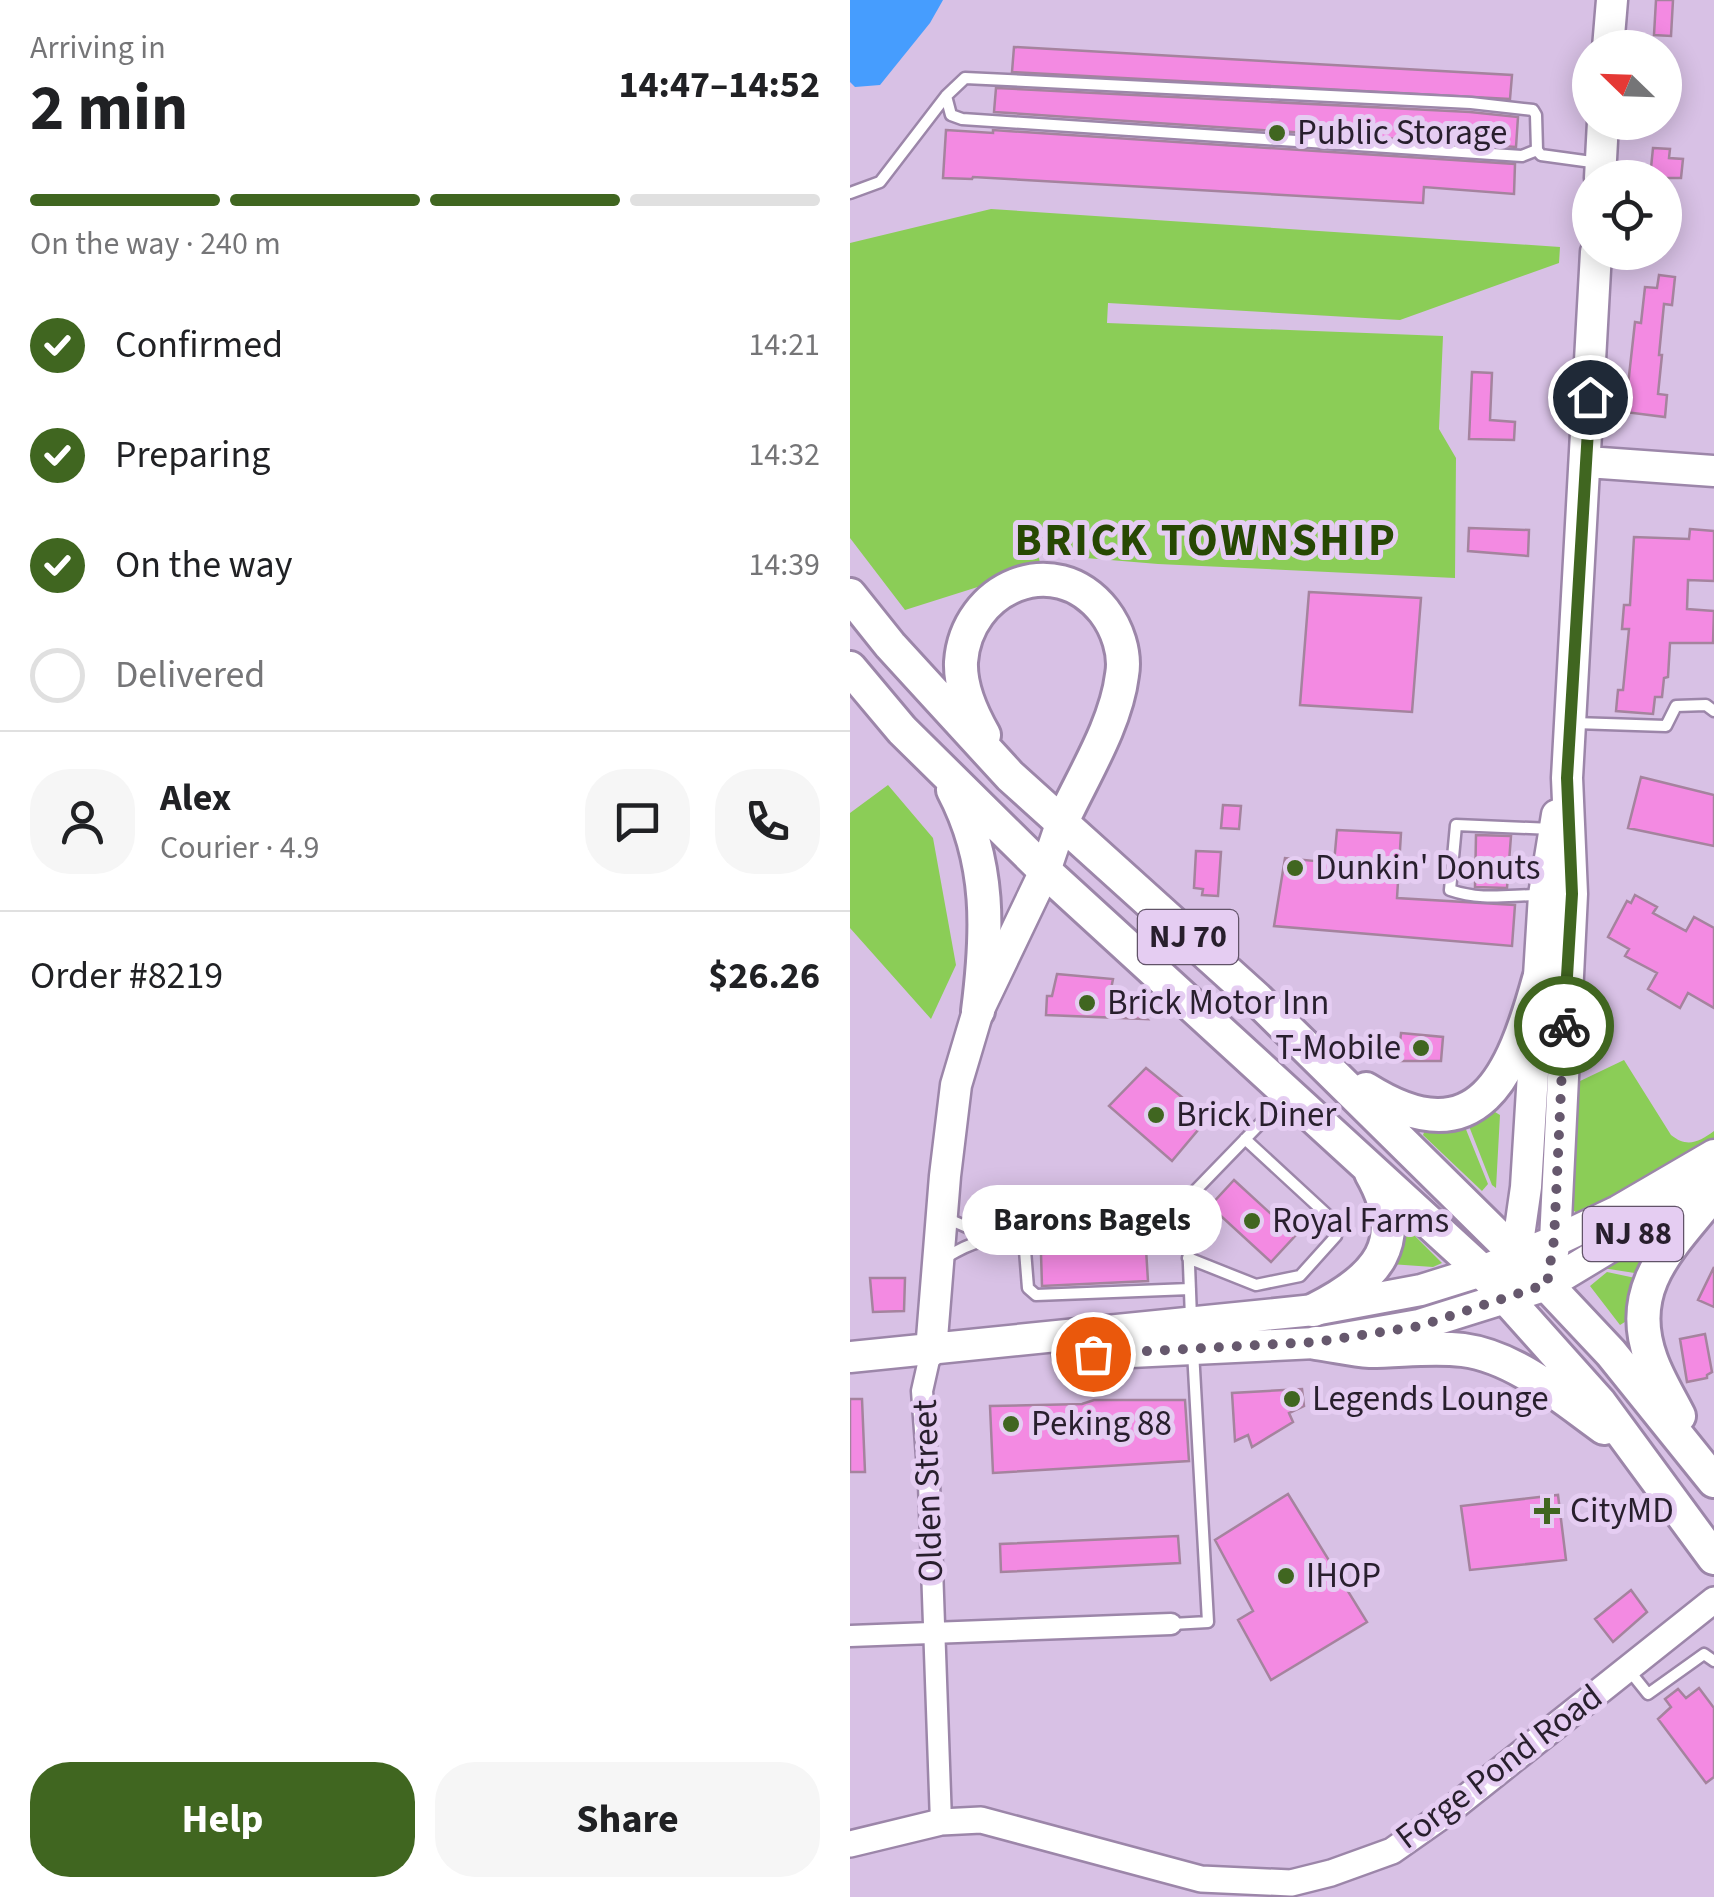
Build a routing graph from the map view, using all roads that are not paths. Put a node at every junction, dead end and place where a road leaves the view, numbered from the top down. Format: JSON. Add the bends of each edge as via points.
{"nodes":[{"id":1,"x":1612,"y":0,"type":"edge"},
{"id":2,"x":1610,"y":30,"type":"edge"},
{"id":3,"x":946,"y":96,"type":"junction"},
{"id":4,"x":1537,"y":150,"type":"junction"},
{"id":5,"x":1572,"y":163,"type":"edge"},
{"id":6,"x":850,"y":193,"type":"edge"},
{"id":7,"x":1595,"y":270,"type":"edge"},
{"id":8,"x":1586,"y":462,"type":"junction"},
{"id":9,"x":1714,"y":471,"type":"edge"},
{"id":10,"x":850,"y":595,"type":"edge"},
{"id":11,"x":850,"y":668,"type":"edge"},
{"id":12,"x":1714,"y":711,"type":"edge"},
{"id":13,"x":1570,"y":722,"type":"junction"},
{"id":14,"x":942,"y":769,"type":"junction"},
{"id":15,"x":1010,"y":776,"type":"junction"},
{"id":16,"x":1567,"y":778,"type":"junction"},
{"id":17,"x":1061,"y":824,"type":"junction"},
{"id":18,"x":1553,"y":829,"type":"junction"},
{"id":19,"x":1045,"y":871,"type":"junction"},
{"id":20,"x":1544,"y":895,"type":"junction"},
{"id":21,"x":1539,"y":979,"type":"junction"},
{"id":22,"x":978,"y":1011,"type":"junction"},
{"id":23,"x":1312,"y":1052,"type":"junction"},
{"id":24,"x":1290,"y":1094,"type":"junction"},
{"id":25,"x":1245,"y":1138,"type":"junction"},
{"id":26,"x":1714,"y":1155,"type":"edge"},
{"id":27,"x":1364,"y":1161,"type":"junction"},
{"id":28,"x":1714,"y":1176,"type":"edge"},
{"id":29,"x":1714,"y":1193,"type":"edge"},
{"id":30,"x":942,"y":1216,"type":"junction"},
{"id":31,"x":1187,"y":1230,"type":"junction"},
{"id":32,"x":1128,"y":1233,"type":"junction"},
{"id":33,"x":1097,"y":1234,"type":"junction"},
{"id":34,"x":1065,"y":1236,"type":"junction"},
{"id":35,"x":992,"y":1237,"type":"junction"},
{"id":36,"x":1024,"y":1238,"type":"junction"},
{"id":37,"x":1554,"y":1240,"type":"junction"},
{"id":38,"x":1128,"y":1250,"type":"dead end"},
{"id":39,"x":1098,"y":1251,"type":"dead end"},
{"id":40,"x":1066,"y":1253,"type":"dead end"},
{"id":41,"x":1518,"y":1255,"type":"junction"},
{"id":42,"x":1188,"y":1258,"type":"junction"},
{"id":43,"x":940,"y":1262,"type":"junction"},
{"id":44,"x":1482,"y":1271,"type":"junction"},
{"id":45,"x":1547,"y":1284,"type":"junction"},
{"id":46,"x":1190,"y":1289,"type":"junction"},
{"id":47,"x":1509,"y":1299,"type":"junction"},
{"id":48,"x":1315,"y":1326,"type":"junction"},
{"id":49,"x":1192,"y":1337,"type":"junction"},
{"id":50,"x":931,"y":1352,"type":"junction"},
{"id":51,"x":850,"y":1358,"type":"edge"},
{"id":52,"x":1636,"y":1452,"type":"junction"},
{"id":53,"x":1708,"y":1473,"type":"edge"},
{"id":54,"x":1714,"y":1558,"type":"edge"},
{"id":55,"x":1714,"y":1600,"type":"edge"},
{"id":56,"x":1171,"y":1624,"type":"joint"},
{"id":57,"x":934,"y":1632,"type":"junction"},
{"id":58,"x":850,"y":1636,"type":"edge"},
{"id":59,"x":1714,"y":1661,"type":"edge"},
{"id":60,"x":1628,"y":1668,"type":"junction"},
{"id":61,"x":941,"y":1822,"type":"junction"},
{"id":62,"x":850,"y":1844,"type":"edge"}],
"edges":[{"from":1,"to":2,"type":"main road"},
{"from":3,"to":4,"type":"lane","via":[[951,114],[962,119],[1503,155]]},
{"from":3,"to":4,"type":"lane","via":[[965,78],[1471,102],[1533,110]]},
{"from":3,"to":6,"type":"lane","via":[[880,182]]},
{"from":4,"to":5,"type":"lane"},
{"from":7,"to":8,"type":"main road"},
{"from":8,"to":9,"type":"main road"},
{"from":8,"to":13,"type":"main road"},
{"from":10,"to":15,"type":"highway","number":"NJ 70"},
{"from":11,"to":14,"type":"highway","number":"NJ 70"},
{"from":12,"to":13,"type":"lane","via":[[1676,706],[1666,726]]},
{"from":13,"to":16,"type":"main road"},
{"from":14,"to":19,"type":"highway","number":"NJ 70"},
{"from":14,"to":22,"type":"highway","via":[[974,838],[984,882]]},
{"from":15,"to":17,"type":"highway","number":"NJ 70"},
{"from":15,"to":17,"type":"highway","via":[[967,697],[960,666],[965,638],[986,604],[1001,594],[1030,580],[1054,580],[1084,591],[1112,622],[1123,672],[1114,713]]},
{"from":16,"to":18,"type":"main road"},
{"from":16,"to":37,"type":"main road","via":[[1572,894]]},
{"from":17,"to":19,"type":"main road","name":"Olden Street"},
{"from":17,"to":23,"type":"highway","number":"NJ 70"},
{"from":18,"to":20,"type":"main road"},
{"from":18,"to":20,"type":"lane","via":[[1456,825],[1450,890],[1472,898]]},
{"from":19,"to":22,"type":"main road","name":"Olden Street"},
{"from":19,"to":24,"type":"highway","number":"NJ 70"},
{"from":20,"to":21,"type":"main road"},
{"from":21,"to":23,"type":"highway","via":[[1513,1059],[1495,1088],[1460,1110],[1421,1113],[1390,1104]]},
{"from":21,"to":41,"type":"main road"},
{"from":22,"to":30,"type":"main road","name":"Olden Street","via":[[956,1085]]},
{"from":23,"to":41,"type":"highway","number":"NJ 70"},
{"from":24,"to":25,"type":"lane"},
{"from":24,"to":27,"type":"highway","number":"NJ 70"},
{"from":25,"to":31,"type":"lane","via":[[1193,1192]]},
{"from":25,"to":42,"type":"lane","via":[[1336,1224],[1336,1236],[1300,1276],[1256,1286]]},
{"from":26,"to":37,"type":"main road"},
{"from":27,"to":44,"type":"highway","number":"NJ 70"},
{"from":27,"to":48,"type":"highway","via":[[1389,1212],[1385,1245],[1366,1278]]},
{"from":28,"to":45,"type":"main road","number":"NJ 88","via":[[1654,1221]]},
{"from":29,"to":53,"type":"highway","via":[[1660,1260],[1644,1304],[1651,1359]]},
{"from":30,"to":35,"type":"lane"},
{"from":30,"to":43,"type":"main road","name":"Olden Street"},
{"from":31,"to":32,"type":"lane"},
{"from":31,"to":42,"type":"lane"},
{"from":32,"to":33,"type":"lane"},
{"from":32,"to":38,"type":"lane"},
{"from":33,"to":34,"type":"lane"},
{"from":33,"to":39,"type":"lane"},
{"from":34,"to":36,"type":"lane"},
{"from":34,"to":40,"type":"lane"},
{"from":35,"to":36,"type":"lane"},
{"from":35,"to":43,"type":"lane"},
{"from":36,"to":46,"type":"lane","via":[[1028,1288],[1036,1295]]},
{"from":37,"to":41,"type":"main road"},
{"from":37,"to":45,"type":"main road"},
{"from":41,"to":44,"type":"main road","number":"NJ 88"},
{"from":41,"to":45,"type":"highway","number":"NJ 70"},
{"from":41,"to":47,"type":"main road"},
{"from":42,"to":46,"type":"lane"},
{"from":43,"to":50,"type":"main road","name":"Olden Street"},
{"from":44,"to":47,"type":"highway","number":"NJ 70"},
{"from":44,"to":48,"type":"main road","number":"NJ 88"},
{"from":45,"to":47,"type":"main road","number":"NJ 88"},
{"from":45,"to":53,"type":"highway","number":"NJ 70"},
{"from":46,"to":49,"type":"lane"},
{"from":47,"to":48,"type":"main road","number":"NJ 88","via":[[1420,1326]]},
{"from":47,"to":52,"type":"highway","number":"NJ 70"},
{"from":48,"to":49,"type":"main road","number":"NJ 88"},
{"from":48,"to":52,"type":"highway","via":[[1366,1351],[1465,1350],[1487,1357],[1546,1386]]},
{"from":49,"to":50,"type":"main road","number":"NJ 88","via":[[976,1357]]},
{"from":49,"to":56,"type":"lane","via":[[1208,1622]]},
{"from":50,"to":51,"type":"main road","number":"NJ 88"},
{"from":50,"to":57,"type":"street","name":"Olden Street","via":[[922,1392]]},
{"from":52,"to":54,"type":"highway","number":"NJ 70"},
{"from":55,"to":60,"type":"street","name":"Forge Pond Road"},
{"from":56,"to":57,"type":"street"},
{"from":57,"to":58,"type":"street"},
{"from":57,"to":61,"type":"street","name":"Olden Street"},
{"from":59,"to":60,"type":"lane","via":[[1704,1654],[1648,1694]]},
{"from":60,"to":61,"type":"street","name":"Forge Pond Road","via":[[1392,1851],[1291,1883],[1201,1879],[1020,1828],[981,1820]]},
{"from":61,"to":62,"type":"street","name":"Forge Pond Road"}]}
